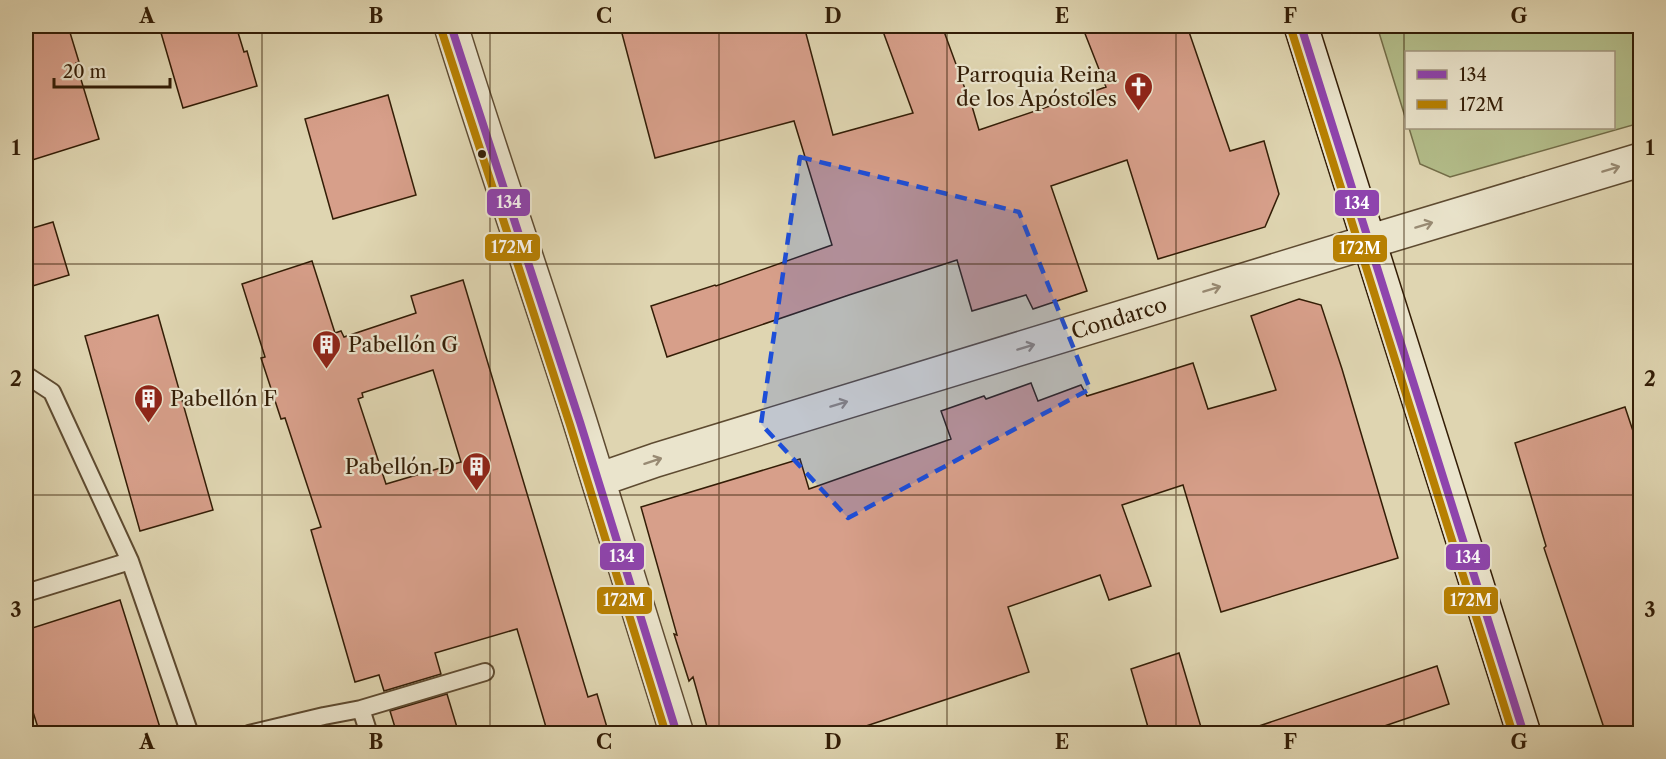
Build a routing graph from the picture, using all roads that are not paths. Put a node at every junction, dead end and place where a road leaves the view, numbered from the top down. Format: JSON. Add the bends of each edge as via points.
{"nodes":[{"id":1,"x":451,"y":26,"type":"edge"},
{"id":2,"x":1301,"y":26,"type":"edge"},
{"id":3,"x":1641,"y":160,"type":"edge"},
{"id":4,"x":1368,"y":242,"type":"junction"},
{"id":5,"x":26,"y":375,"type":"edge"},
{"id":6,"x":598,"y":480,"type":"junction"},
{"id":7,"x":130,"y":561,"type":"junction"},
{"id":8,"x":26,"y":593,"type":"edge"},
{"id":9,"x":485,"y":672,"type":"dead end"},
{"id":10,"x":361,"y":709,"type":"junction"},
{"id":11,"x":190,"y":734,"type":"edge"},
{"id":12,"x":249,"y":734,"type":"edge"},
{"id":13,"x":369,"y":734,"type":"edge"},
{"id":14,"x":677,"y":734,"type":"edge"},
{"id":15,"x":1524,"y":734,"type":"edge"}],
"edges":[{"from":1,"to":6,"type":"street"},
{"from":2,"to":4,"type":"street"},
{"from":4,"to":3,"type":"street","name":"Condarco","one_way":true},
{"from":6,"to":4,"type":"street","name":"Condarco","one_way":true},
{"from":4,"to":15,"type":"street"},
{"from":5,"to":7,"type":"lane","via":[[52,392]]},
{"from":6,"to":14,"type":"street"},
{"from":7,"to":8,"type":"lane"},
{"from":7,"to":11,"type":"lane"},
{"from":9,"to":10,"type":"lane"},
{"from":10,"to":12,"type":"lane"},
{"from":10,"to":13,"type":"lane"}]}
